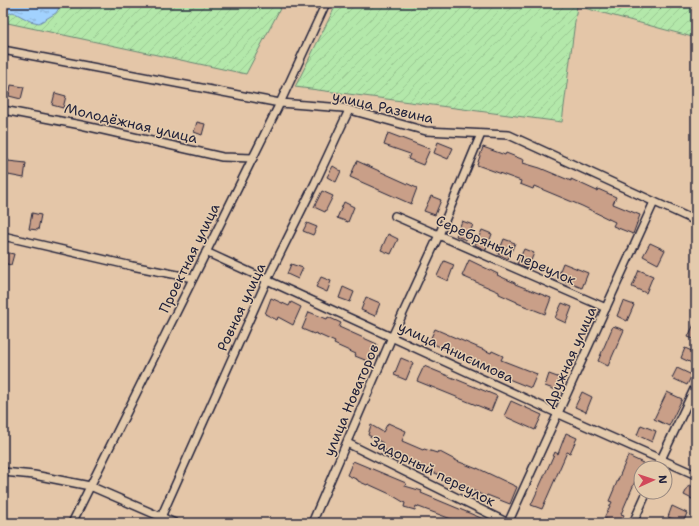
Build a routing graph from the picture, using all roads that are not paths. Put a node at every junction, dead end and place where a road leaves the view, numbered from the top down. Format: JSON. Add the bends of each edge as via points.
{"nodes":[{"id":1,"x":326,"y":3,"type":"edge"},
{"id":2,"x":3,"y":50,"type":"edge"},
{"id":3,"x":280,"y":103,"type":"junction"},
{"id":4,"x":3,"y":110,"type":"edge"},
{"id":5,"x":349,"y":110,"type":"junction"},
{"id":6,"x":481,"y":134,"type":"junction"},
{"id":7,"x":253,"y":158,"type":"junction"},
{"id":8,"x":654,"y":202,"type":"junction"},
{"id":9,"x":395,"y":216,"type":"dead end"},
{"id":10,"x":696,"y":221,"type":"edge"},
{"id":11,"x":439,"y":235,"type":"junction"},
{"id":12,"x":3,"y":236,"type":"edge"},
{"id":13,"x":206,"y":252,"type":"junction"},
{"id":14,"x":193,"y":278,"type":"junction"},
{"id":15,"x":267,"y":280,"type":"junction"},
{"id":16,"x":606,"y":308,"type":"junction"},
{"id":17,"x":392,"y":337,"type":"junction"},
{"id":18,"x":696,"y":385,"type":"edge"},
{"id":19,"x":559,"y":414,"type":"junction"},
{"id":20,"x":347,"y":442,"type":"junction"},
{"id":21,"x":661,"y":459,"type":"junction"},
{"id":22,"x":3,"y":472,"type":"edge"},
{"id":23,"x":696,"y":475,"type":"edge"},
{"id":24,"x":90,"y":486,"type":"junction"},
{"id":25,"x":643,"y":500,"type":"edge"},
{"id":26,"x":160,"y":517,"type":"junction"},
{"id":27,"x":72,"y":523,"type":"edge"},
{"id":28,"x":176,"y":523,"type":"edge"},
{"id":29,"x":312,"y":523,"type":"edge"},
{"id":30,"x":508,"y":523,"type":"edge"},
{"id":31,"x":633,"y":523,"type":"edge"}],
"edges":[{"from":1,"to":3,"type":"street","name":"Проектная улица"},
{"from":2,"to":3,"type":"street","name":"улица Развина"},
{"from":3,"to":5,"type":"street","name":"улица Развина"},
{"from":3,"to":7,"type":"street","name":"Проектная улица"},
{"from":4,"to":7,"type":"street","name":"Молодёжная улица","via":[[222,157]]},
{"from":5,"to":6,"type":"street","name":"улица Развина","via":[[426,132]]},
{"from":5,"to":15,"type":"street","name":"Ровная улица"},
{"from":6,"to":8,"type":"street","name":"улица Развина","via":[[509,135]]},
{"from":6,"to":11,"type":"street","name":"улица Новаторов"},
{"from":7,"to":13,"type":"street","name":"Проектная улица"},
{"from":8,"to":10,"type":"street","name":"улица Развина"},
{"from":8,"to":16,"type":"street","name":"Дружная улица"},
{"from":9,"to":11,"type":"street","name":"Серебряный переулок"},
{"from":11,"to":16,"type":"street","name":"Серебряный переулок"},
{"from":11,"to":17,"type":"street","name":"улица Новаторов"},
{"from":12,"to":14,"type":"street"},
{"from":13,"to":14,"type":"street","name":"Проектная улица"},
{"from":13,"to":15,"type":"street","name":"улица Анисимова"},
{"from":14,"to":24,"type":"street","name":"Проектная улица"},
{"from":15,"to":17,"type":"street","name":"улица Анисимова"},
{"from":15,"to":26,"type":"street","name":"Ровная улица"},
{"from":16,"to":19,"type":"street","name":"Дружная улица"},
{"from":17,"to":19,"type":"street","name":"улица Анисимова"},
{"from":17,"to":20,"type":"street","name":"улица Новаторов"},
{"from":18,"to":21,"type":"street"},
{"from":19,"to":21,"type":"street","name":"улица Анисимова"},
{"from":19,"to":30,"type":"street","name":"Дружная улица"},
{"from":20,"to":29,"type":"street","name":"улица Новаторов"},
{"from":20,"to":30,"type":"street","name":"Задорный переулок"},
{"from":21,"to":23,"type":"street","name":"улица Анисимова"},
{"from":22,"to":24,"type":"street"},
{"from":24,"to":26,"type":"street"},
{"from":24,"to":27,"type":"street","name":"Проектная улица"},
{"from":25,"to":31,"type":"street"},
{"from":26,"to":28,"type":"street"}]}
